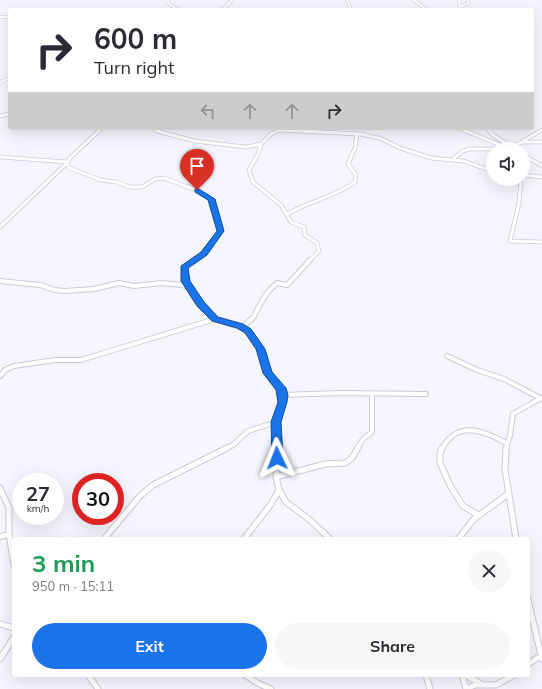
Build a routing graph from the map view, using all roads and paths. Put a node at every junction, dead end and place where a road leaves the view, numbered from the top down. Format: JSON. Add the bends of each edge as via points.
{"nodes":[{"id":1,"x":168,"y":0,"type":"edge"},
{"id":2,"x":232,"y":0,"type":"edge"},
{"id":3,"x":414,"y":0,"type":"edge"},
{"id":4,"x":459,"y":0,"type":"edge"},
{"id":5,"x":468,"y":0,"type":"edge"},
{"id":6,"x":460,"y":7,"type":"joint"},
{"id":7,"x":175,"y":8,"type":"edge"},
{"id":8,"x":225,"y":8,"type":"edge"},
{"id":9,"x":424,"y":8,"type":"edge"},
{"id":10,"x":100,"y":130,"type":"edge"},
{"id":11,"x":157,"y":130,"type":"edge"},
{"id":12,"x":464,"y":130,"type":"edge"},
{"id":13,"x":488,"y":130,"type":"edge"},
{"id":14,"x":542,"y":130,"type":"edge"},
{"id":15,"x":357,"y":134,"type":"junction"},
{"id":16,"x":496,"y":142,"type":"edge"},
{"id":17,"x":502,"y":142,"type":"edge"},
{"id":18,"x":521,"y":142,"type":"edge"},
{"id":19,"x":530,"y":142,"type":"edge"},
{"id":20,"x":542,"y":142,"type":"edge"},
{"id":21,"x":261,"y":144,"type":"junction"},
{"id":22,"x":486,"y":148,"type":"edge"},
{"id":23,"x":0,"y":157,"type":"edge"},
{"id":24,"x":449,"y":159,"type":"junction"},
{"id":25,"x":530,"y":159,"type":"edge"},
{"id":26,"x":67,"y":162,"type":"junction"},
{"id":27,"x":542,"y":166,"type":"edge"},
{"id":28,"x":486,"y":169,"type":"edge"},
{"id":29,"x":530,"y":176,"type":"edge"},
{"id":30,"x":542,"y":177,"type":"edge"},
{"id":31,"x":520,"y":186,"type":"edge"},
{"id":32,"x":287,"y":214,"type":"junction"},
{"id":33,"x":2,"y":224,"type":"edge"},
{"id":34,"x":0,"y":227,"type":"edge"},
{"id":35,"x":542,"y":242,"type":"edge"},
{"id":36,"x":0,"y":281,"type":"edge"},
{"id":37,"x":189,"y":288,"type":"junction"},
{"id":38,"x":215,"y":319,"type":"junction"},
{"id":39,"x":244,"y":328,"type":"junction"},
{"id":40,"x":447,"y":356,"type":"dead end"},
{"id":41,"x":0,"y":376,"type":"edge"},
{"id":42,"x":372,"y":394,"type":"junction"},
{"id":43,"x":426,"y":394,"type":"dead end"},
{"id":44,"x":283,"y":395,"type":"junction"},
{"id":45,"x":541,"y":399,"type":"edge"},
{"id":46,"x":276,"y":422,"type":"junction"},
{"id":47,"x":506,"y":443,"type":"junction"},
{"id":48,"x":276,"y":477,"type":"junction"},
{"id":49,"x":0,"y":488,"type":"edge"},
{"id":50,"x":278,"y":490,"type":"junction"},
{"id":51,"x":508,"y":494,"type":"junction"},
{"id":52,"x":478,"y":515,"type":"junction"},
{"id":53,"x":9,"y":534,"type":"junction"},
{"id":54,"x":0,"y":537,"type":"edge"},
{"id":55,"x":106,"y":537,"type":"edge"},
{"id":56,"x":245,"y":537,"type":"edge"},
{"id":57,"x":328,"y":537,"type":"edge"},
{"id":58,"x":459,"y":537,"type":"edge"},
{"id":59,"x":516,"y":537,"type":"edge"},
{"id":60,"x":12,"y":553,"type":"edge"},
{"id":61,"x":530,"y":608,"type":"edge"},
{"id":62,"x":0,"y":624,"type":"edge"},
{"id":63,"x":12,"y":627,"type":"edge"},
{"id":64,"x":12,"y":640,"type":"edge"},
{"id":65,"x":542,"y":656,"type":"edge"},
{"id":66,"x":0,"y":659,"type":"edge"},
{"id":67,"x":530,"y":663,"type":"edge"},
{"id":68,"x":89,"y":677,"type":"edge"},
{"id":69,"x":248,"y":677,"type":"edge"},
{"id":70,"x":427,"y":677,"type":"edge"},
{"id":71,"x":463,"y":677,"type":"edge"},
{"id":72,"x":469,"y":677,"type":"edge"},
{"id":73,"x":510,"y":677,"type":"edge"},
{"id":74,"x":482,"y":685,"type":"junction"},
{"id":75,"x":98,"y":689,"type":"edge"},
{"id":76,"x":271,"y":689,"type":"edge"},
{"id":77,"x":430,"y":689,"type":"edge"},
{"id":78,"x":466,"y":689,"type":"edge"}],
"edges":[{"from":1,"to":7,"type":"street"},
{"from":2,"to":8,"type":"street"},
{"from":3,"to":9,"type":"street"},
{"from":4,"to":6,"type":"street"},
{"from":5,"to":6,"type":"street"},
{"from":10,"to":26,"type":"street"},
{"from":11,"to":21,"type":"street","via":[[194,141],[242,146]]},
{"from":12,"to":16,"type":"street"},
{"from":13,"to":17,"type":"street"},
{"from":14,"to":18,"type":"street"},
{"from":15,"to":21,"type":"street","via":[[279,130]]},
{"from":15,"to":24,"type":"street","via":[[382,139],[431,158]]},
{"from":15,"to":32,"type":"street","via":[[355,148],[348,164],[356,175],[356,182],[319,200],[299,206]]},
{"from":19,"to":20,"type":"street"},
{"from":21,"to":32,"type":"street","via":[[261,152],[251,164],[249,174],[253,182],[281,205]]},
{"from":22,"to":24,"type":"street","via":[[470,149],[456,158]]},
{"from":23,"to":26,"type":"street"},
{"from":24,"to":28,"type":"street","via":[[465,161]]},
{"from":25,"to":27,"type":"street"},
{"from":26,"to":33,"type":"street"},
{"from":26,"to":37,"type":"street","via":[[69,168],[76,172],[130,188],[142,187],[155,179],[164,178],[209,196],[220,231],[204,254],[184,268]]},
{"from":29,"to":30,"type":"street"},
{"from":31,"to":35,"type":"street","via":[[510,241]]},
{"from":32,"to":39,"type":"street","via":[[291,222],[304,227],[305,235],[317,243],[319,251],[287,285],[278,283],[273,286]]},
{"from":33,"to":34,"type":"street"},
{"from":36,"to":37,"type":"street","via":[[40,285],[61,291],[94,289],[119,283],[138,286],[168,283]]},
{"from":37,"to":38,"type":"street"},
{"from":38,"to":39,"type":"street"},
{"from":38,"to":41,"type":"street","via":[[81,360],[55,360],[14,366]]},
{"from":39,"to":44,"type":"street","via":[[260,349],[267,373],[281,388]]},
{"from":40,"to":45,"type":"street","via":[[504,379]]},
{"from":42,"to":43,"type":"street"},
{"from":42,"to":44,"type":"street"},
{"from":42,"to":48,"type":"street","via":[[372,432],[363,439],[352,458],[345,463],[325,464]]},
{"from":44,"to":46,"type":"street"},
{"from":45,"to":47,"type":"street","via":[[513,414],[510,435]]},
{"from":46,"to":48,"type":"street"},
{"from":46,"to":55,"type":"street","via":[[248,432],[233,445],[153,485],[140,496]]},
{"from":47,"to":51,"type":"street","via":[[505,469]]},
{"from":47,"to":52,"type":"street","via":[[492,436],[466,430],[449,438],[440,451],[440,463],[459,501]]},
{"from":48,"to":50,"type":"street"},
{"from":49,"to":53,"type":"street","via":[[9,508]]},
{"from":50,"to":56,"type":"street","via":[[262,517]]},
{"from":50,"to":57,"type":"street","via":[[286,502]]},
{"from":51,"to":52,"type":"street"},
{"from":51,"to":59,"type":"street"},
{"from":52,"to":58,"type":"street"},
{"from":53,"to":54,"type":"street"},
{"from":53,"to":60,"type":"street"},
{"from":61,"to":65,"type":"street"},
{"from":62,"to":63,"type":"street"},
{"from":64,"to":66,"type":"street"},
{"from":65,"to":67,"type":"street"},
{"from":68,"to":75,"type":"street"},
{"from":69,"to":76,"type":"street"},
{"from":70,"to":77,"type":"street"},
{"from":71,"to":78,"type":"street"},
{"from":72,"to":74,"type":"street"},
{"from":73,"to":74,"type":"street","via":[[496,685]]},
{"from":74,"to":78,"type":"street"}]}
